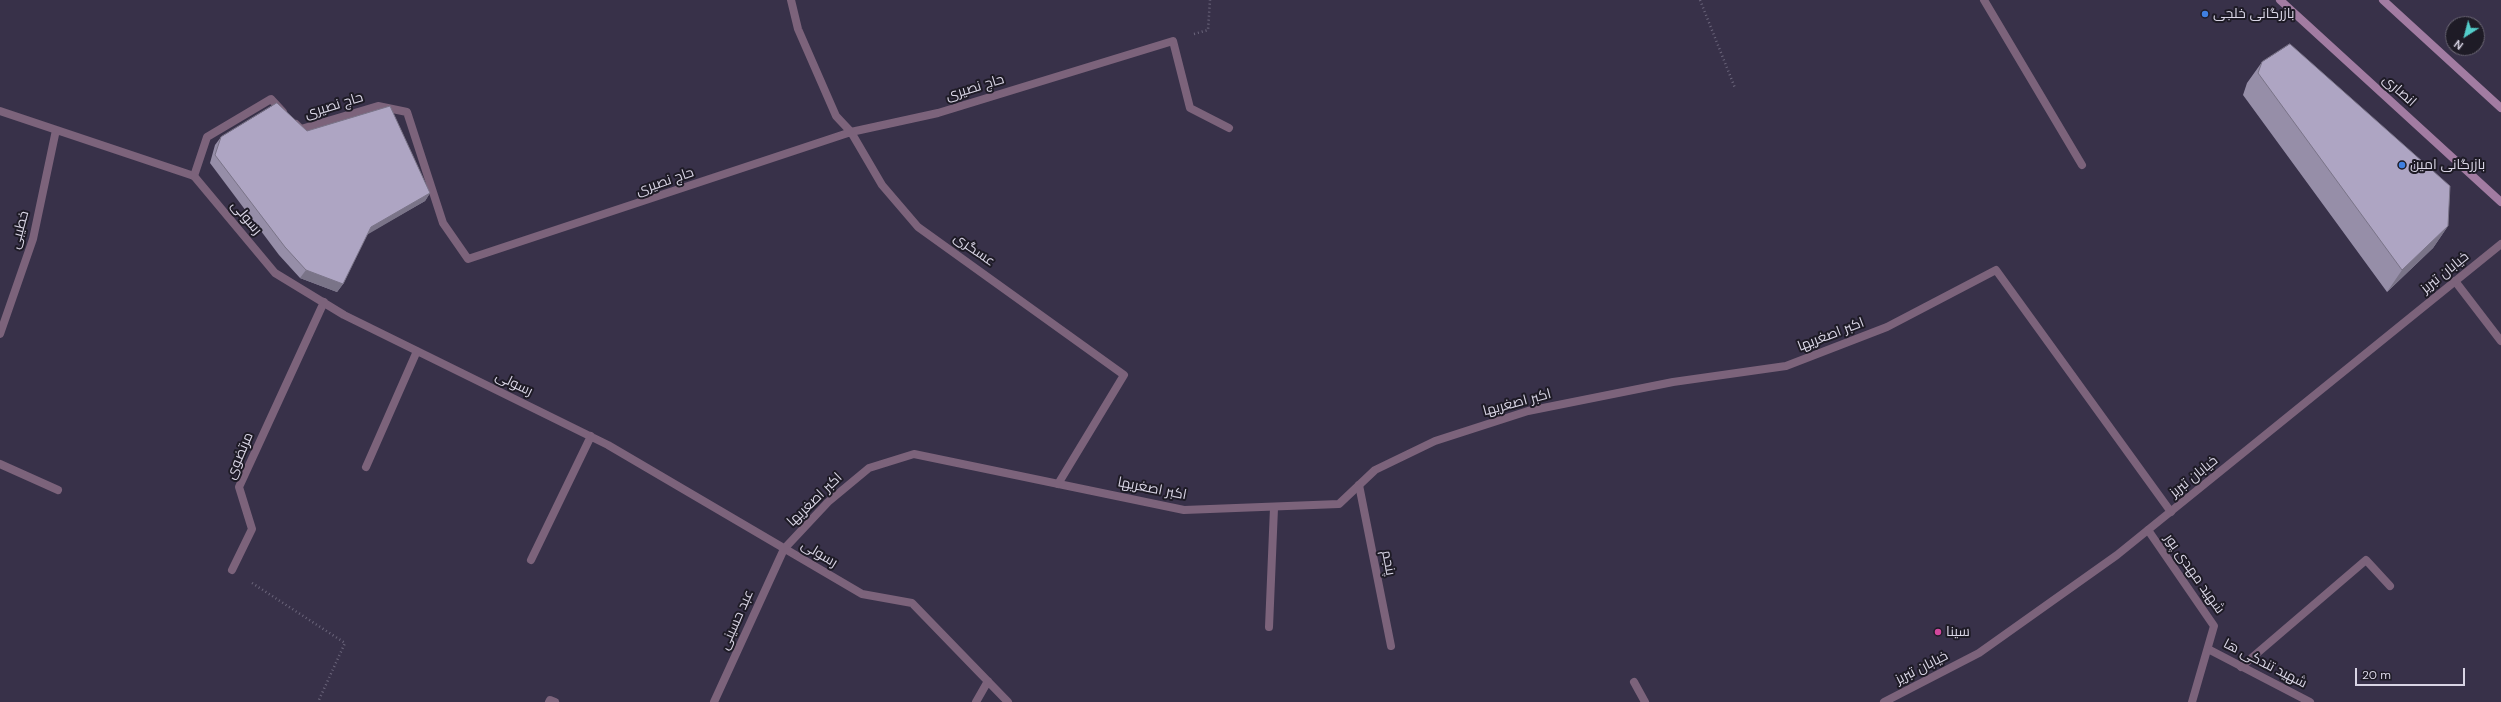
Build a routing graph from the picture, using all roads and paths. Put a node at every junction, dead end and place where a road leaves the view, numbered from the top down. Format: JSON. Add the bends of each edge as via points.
{"nodes":[{"id":1,"x":791,"y":0,"type":"edge"},
{"id":2,"x":1210,"y":0,"type":"edge"},
{"id":3,"x":1700,"y":0,"type":"edge"},
{"id":4,"x":1984,"y":0,"type":"edge"},
{"id":5,"x":2280,"y":0,"type":"edge"},
{"id":6,"x":2383,"y":0,"type":"edge"},
{"id":7,"x":1173,"y":41,"type":"junction"},
{"id":8,"x":1735,"y":88,"type":"dead end"},
{"id":9,"x":2501,"y":108,"type":"edge"},
{"id":10,"x":0,"y":111,"type":"edge"},
{"id":11,"x":1229,"y":128,"type":"dead end"},
{"id":12,"x":56,"y":130,"type":"junction"},
{"id":13,"x":851,"y":132,"type":"junction"},
{"id":14,"x":2082,"y":165,"type":"dead end"},
{"id":15,"x":194,"y":176,"type":"junction"},
{"id":16,"x":2501,"y":202,"type":"edge"},
{"id":17,"x":2501,"y":244,"type":"edge"},
{"id":18,"x":2455,"y":281,"type":"junction"},
{"id":19,"x":324,"y":302,"type":"junction"},
{"id":20,"x":4,"y":315,"type":"edge"},
{"id":21,"x":0,"y":334,"type":"edge"},
{"id":22,"x":2501,"y":342,"type":"edge"},
{"id":23,"x":418,"y":351,"type":"junction"},
{"id":24,"x":592,"y":436,"type":"junction"},
{"id":25,"x":0,"y":464,"type":"edge"},
{"id":26,"x":366,"y":467,"type":"dead end"},
{"id":27,"x":1058,"y":484,"type":"junction"},
{"id":28,"x":1359,"y":485,"type":"junction"},
{"id":29,"x":58,"y":490,"type":"dead end"},
{"id":30,"x":1274,"y":508,"type":"junction"},
{"id":31,"x":2171,"y":512,"type":"junction"},
{"id":32,"x":2148,"y":530,"type":"junction"},
{"id":33,"x":784,"y":548,"type":"junction"},
{"id":34,"x":531,"y":560,"type":"dead end"},
{"id":35,"x":232,"y":570,"type":"joint"},
{"id":36,"x":2390,"y":586,"type":"dead end"},
{"id":37,"x":1269,"y":627,"type":"dead end"},
{"id":38,"x":1391,"y":646,"type":"dead end"},
{"id":39,"x":2208,"y":649,"type":"junction"},
{"id":40,"x":2241,"y":667,"type":"junction"},
{"id":41,"x":988,"y":681,"type":"junction"},
{"id":42,"x":1634,"y":682,"type":"dead end"},
{"id":43,"x":318,"y":702,"type":"edge"},
{"id":44,"x":548,"y":702,"type":"edge"},
{"id":45,"x":555,"y":702,"type":"edge"},
{"id":46,"x":714,"y":702,"type":"edge"},
{"id":47,"x":976,"y":702,"type":"edge"},
{"id":48,"x":1008,"y":702,"type":"edge"},
{"id":49,"x":1645,"y":702,"type":"edge"},
{"id":50,"x":1884,"y":702,"type":"edge"},
{"id":51,"x":2192,"y":702,"type":"edge"},
{"id":52,"x":2310,"y":702,"type":"edge"}],
"edges":[{"from":1,"to":13,"type":"street","name":"عسگری","via":[[798,29],[836,116]]},
{"from":2,"to":7,"type":"path","via":[[1208,30]]},
{"from":3,"to":8,"type":"path"},
{"from":4,"to":14,"type":"street"},
{"from":5,"to":16,"type":"main road","name":"انصاری"},
{"from":6,"to":9,"type":"main road"},
{"from":7,"to":11,"type":"street","via":[[1190,108]]},
{"from":7,"to":13,"type":"street","name":"حاج نصیری","via":[[938,113]]},
{"from":10,"to":12,"type":"street"},
{"from":12,"to":15,"type":"street"},
{"from":12,"to":20,"type":"street","name":"خطیبی","via":[[32,239]]},
{"from":13,"to":15,"type":"street","name":"حاج نصیری","via":[[468,260],[444,223],[407,112],[378,106],[300,129],[271,99],[207,137]]},
{"from":13,"to":27,"type":"street","name":"عسگری","via":[[882,185],[918,227],[1124,375]]},
{"from":15,"to":19,"type":"street","name":"رسولی","via":[[275,273]]},
{"from":17,"to":18,"type":"street","name":"خیابان تبریز"},
{"from":18,"to":22,"type":"street"},
{"from":18,"to":31,"type":"street","name":"خیابان تبریز"},
{"from":19,"to":23,"type":"street","name":"رسولی","via":[[344,315]]},
{"from":19,"to":35,"type":"street","name":"مرتضوی","via":[[239,487],[252,529]]},
{"from":20,"to":21,"type":"street","name":"خطیبی"},
{"from":23,"to":24,"type":"street","name":"رسولی"},
{"from":23,"to":26,"type":"street"},
{"from":24,"to":33,"type":"street","name":"رسولی"},
{"from":24,"to":34,"type":"street"},
{"from":25,"to":29,"type":"street"},
{"from":27,"to":30,"type":"street","name":"اکبر اصغریها","via":[[1184,510]]},
{"from":27,"to":33,"type":"street","name":"اکبر اصغریها","via":[[914,454],[869,468],[828,502]]},
{"from":28,"to":30,"type":"street","name":"اکبر اصغریها","via":[[1339,504]]},
{"from":28,"to":31,"type":"street","name":"اکبر اصغریها","via":[[1375,470],[1435,441],[1528,411],[1673,382],[1786,366],[1887,327],[1996,270]]},
{"from":28,"to":38,"type":"street","name":"پنجم"},
{"from":30,"to":37,"type":"street"},
{"from":31,"to":32,"type":"street","name":"خیابان تبریز"},
{"from":32,"to":39,"type":"street","name":"شهید مهدی پور","via":[[2214,626]]},
{"from":32,"to":50,"type":"street","name":"خیابان تبریز","via":[[2117,556],[1979,653]]},
{"from":33,"to":41,"type":"street","name":"رسولی","via":[[862,594],[912,603]]},
{"from":33,"to":46,"type":"street","name":"عبد حسینی"},
{"from":35,"to":43,"type":"path","via":[[345,644]]},
{"from":36,"to":40,"type":"street","via":[[2366,560]]},
{"from":39,"to":40,"type":"street","name":"شهید تندکی ها"},
{"from":39,"to":51,"type":"street","name":"شهید مهدی پور"},
{"from":40,"to":52,"type":"street","name":"شهید تندکی ها"},
{"from":41,"to":47,"type":"street"},
{"from":41,"to":48,"type":"street","name":"رسولی"},
{"from":42,"to":49,"type":"street"},
{"from":44,"to":45,"type":"street"}]}
